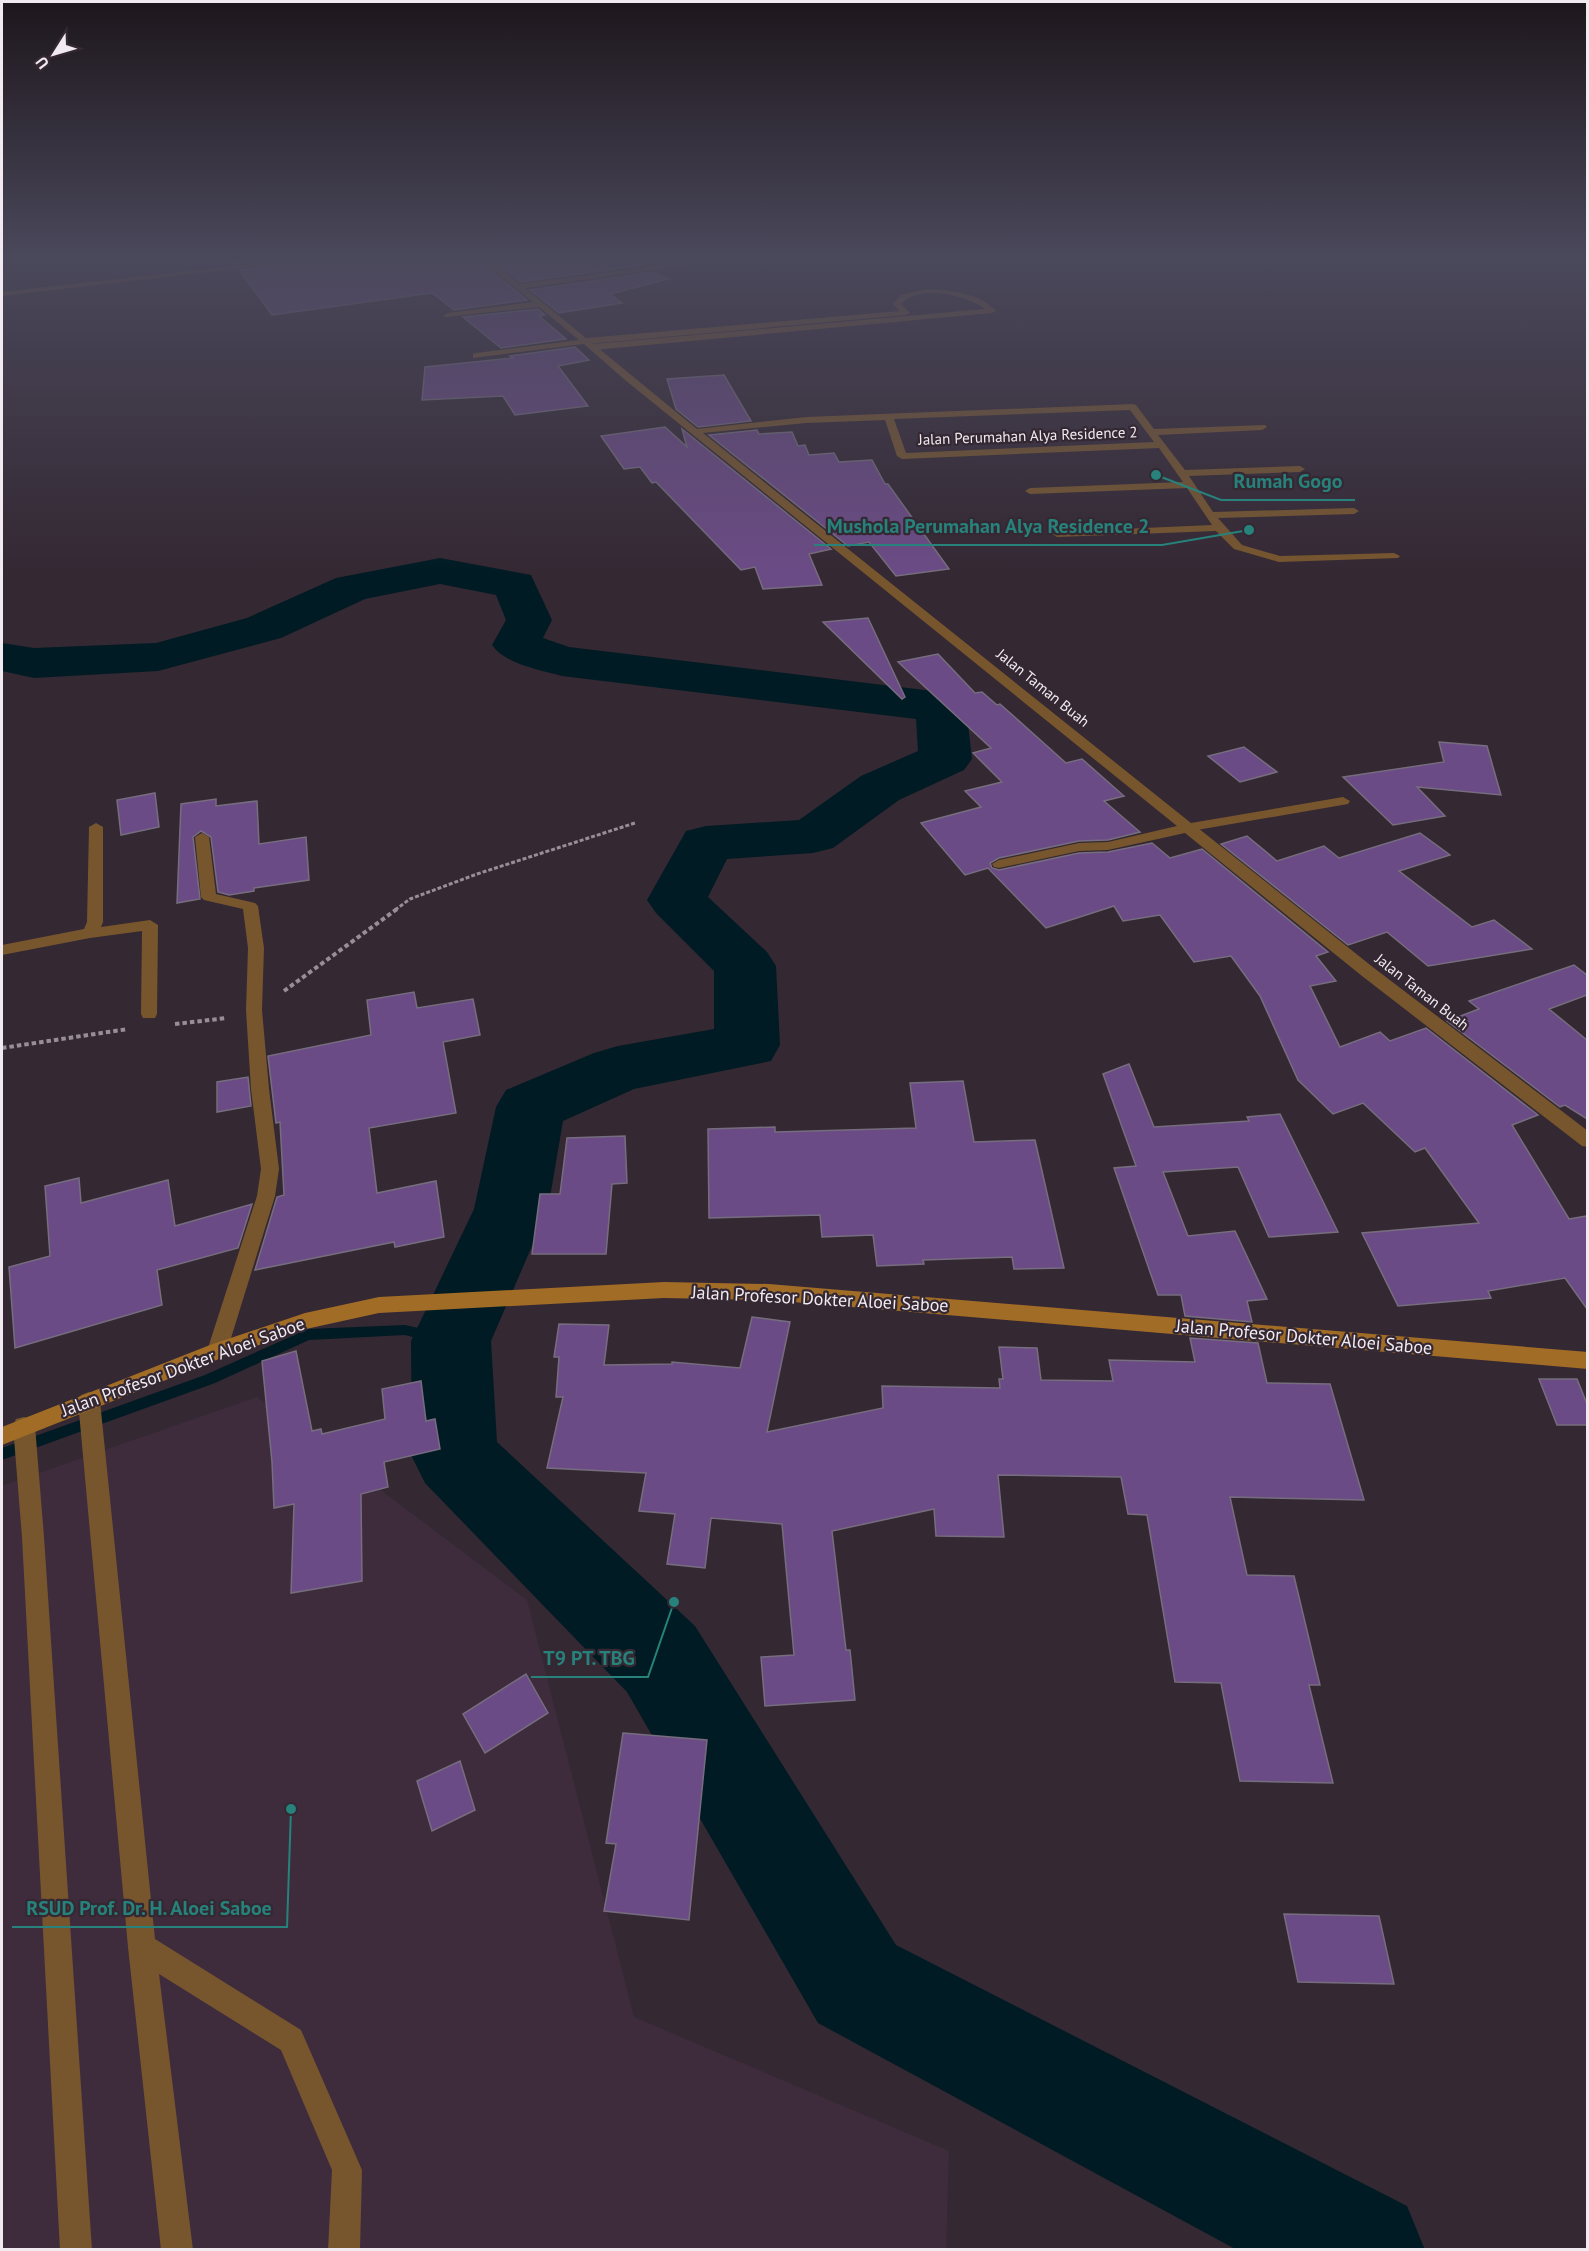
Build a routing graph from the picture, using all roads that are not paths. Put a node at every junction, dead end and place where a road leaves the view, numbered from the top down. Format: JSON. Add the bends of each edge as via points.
{"nodes":[{"id":1,"x":610,"y":362,"type":"edge"},
{"id":2,"x":888,"y":416,"type":"junction"},
{"id":3,"x":1262,"y":427,"type":"dead end"},
{"id":4,"x":696,"y":432,"type":"junction"},
{"id":5,"x":1151,"y":432,"type":"junction"},
{"id":6,"x":1162,"y":445,"type":"junction"},
{"id":7,"x":1300,"y":469,"type":"dead end"},
{"id":8,"x":1182,"y":473,"type":"junction"},
{"id":9,"x":1190,"y":485,"type":"junction"},
{"id":10,"x":1030,"y":491,"type":"dead end"},
{"id":11,"x":1354,"y":511,"type":"dead end"},
{"id":12,"x":1209,"y":514,"type":"junction"},
{"id":13,"x":1219,"y":528,"type":"junction"},
{"id":14,"x":1057,"y":534,"type":"dead end"},
{"id":15,"x":1394,"y":556,"type":"dead end"},
{"id":16,"x":1342,"y":801,"type":"dead end"},
{"id":17,"x":96,"y":827,"type":"dead end"},
{"id":18,"x":1191,"y":827,"type":"junction"},
{"id":19,"x":202,"y":837,"type":"dead end"},
{"id":20,"x":999,"y":864,"type":"dead end"},
{"id":21,"x":90,"y":933,"type":"junction"},
{"id":22,"x":2,"y":950,"type":"edge"},
{"id":23,"x":149,"y":1014,"type":"dead end"},
{"id":24,"x":1587,"y":1141,"type":"edge"},
{"id":25,"x":217,"y":1351,"type":"junction"},
{"id":26,"x":1587,"y":1361,"type":"edge"},
{"id":27,"x":89,"y":1401,"type":"junction"},
{"id":28,"x":24,"y":1426,"type":"junction"},
{"id":29,"x":2,"y":1436,"type":"edge"},
{"id":30,"x":142,"y":1947,"type":"junction"},
{"id":31,"x":76,"y":2250,"type":"edge"},
{"id":32,"x":177,"y":2250,"type":"edge"},
{"id":33,"x":344,"y":2250,"type":"edge"}],
"edges":[{"from":1,"to":4,"type":"street","name":"Jalan Taman Buah"},
{"from":2,"to":4,"type":"street","name":"Jalan Perumahan Alya Residence 2"},
{"from":2,"to":5,"type":"street","name":"Jalan Perumahan Alya Residence 2","via":[[1133,407]]},
{"from":2,"to":6,"type":"street","name":"Jalan Perumahan Alya Residence 2","via":[[902,456]]},
{"from":3,"to":5,"type":"street"},
{"from":4,"to":18,"type":"street","name":"Jalan Taman Buah"},
{"from":5,"to":6,"type":"street","name":"Jalan Perumahan Alya Residence 2"},
{"from":6,"to":8,"type":"street","name":"Jalan Perumahan Alya Residence 2"},
{"from":7,"to":8,"type":"street"},
{"from":8,"to":9,"type":"street","name":"Jalan Perumahan Alya Residence 2"},
{"from":9,"to":10,"type":"street"},
{"from":9,"to":12,"type":"street","name":"Jalan Perumahan Alya Residence 2"},
{"from":11,"to":12,"type":"street"},
{"from":12,"to":13,"type":"street","name":"Jalan Perumahan Alya Residence 2"},
{"from":13,"to":14,"type":"street"},
{"from":13,"to":15,"type":"street","name":"Jalan Perumahan Alya Residence 2","via":[[1238,547],[1279,559]]},
{"from":16,"to":18,"type":"street"},
{"from":17,"to":21,"type":"street","via":[[95,922]]},
{"from":18,"to":20,"type":"street"},
{"from":18,"to":24,"type":"street","name":"Jalan Taman Buah","via":[[1368,972]]},
{"from":19,"to":25,"type":"street","via":[[209,897],[250,906],[256,948],[254,1010],[260,1089],[270,1169],[266,1196]]},
{"from":21,"to":22,"type":"street"},
{"from":21,"to":23,"type":"street","via":[[150,924]]},
{"from":25,"to":26,"type":"street","name":"Jalan Profesor Dokter Aloei Saboe","via":[[305,1321],[379,1305],[664,1290],[769,1292]]},
{"from":25,"to":27,"type":"street","name":"Jalan Profesor Dokter Aloei Saboe"},
{"from":27,"to":28,"type":"street","name":"Jalan Profesor Dokter Aloei Saboe"},
{"from":27,"to":30,"type":"street"},
{"from":28,"to":29,"type":"street","name":"Jalan Profesor Dokter Aloei Saboe"},
{"from":28,"to":31,"type":"street"},
{"from":30,"to":32,"type":"street"},
{"from":30,"to":33,"type":"street","via":[[291,2040],[347,2170]]}]}
